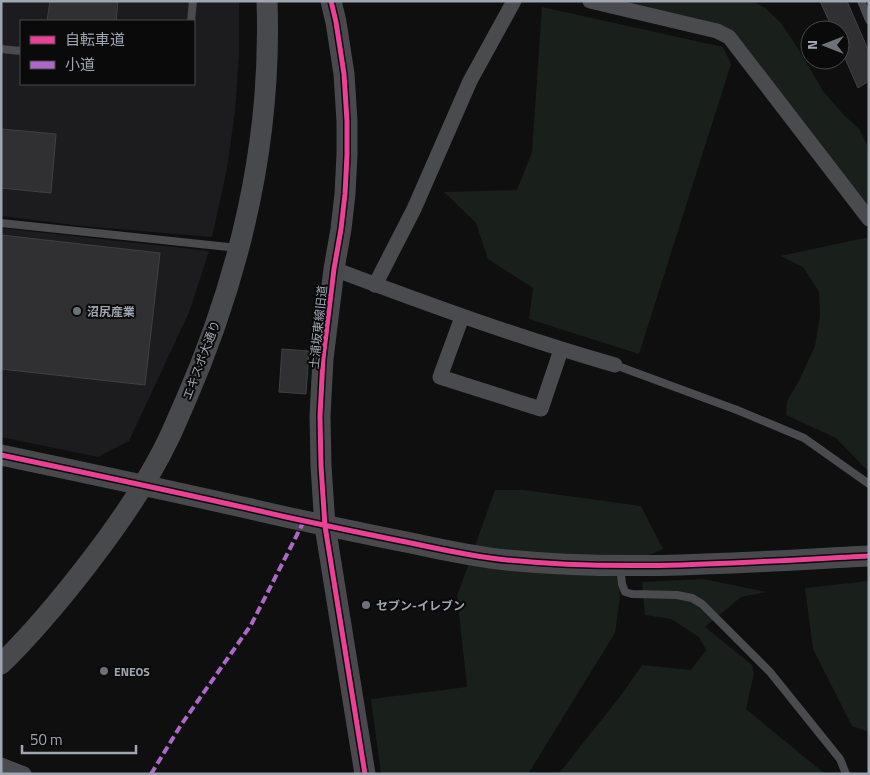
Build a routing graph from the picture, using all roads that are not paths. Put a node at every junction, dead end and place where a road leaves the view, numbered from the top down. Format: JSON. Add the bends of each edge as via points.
{"nodes":[{"id":1,"x":193,"y":1,"type":"edge"},
{"id":2,"x":267,"y":1,"type":"edge"},
{"id":3,"x":331,"y":1,"type":"edge"},
{"id":4,"x":514,"y":1,"type":"edge"},
{"id":5,"x":590,"y":1,"type":"edge"},
{"id":6,"x":861,"y":1,"type":"edge"},
{"id":7,"x":191,"y":20,"type":"edge"},
{"id":8,"x":869,"y":20,"type":"edge"},
{"id":9,"x":1,"y":49,"type":"edge"},
{"id":10,"x":20,"y":50,"type":"edge"},
{"id":11,"x":869,"y":219,"type":"edge"},
{"id":12,"x":1,"y":223,"type":"edge"},
{"id":13,"x":239,"y":248,"type":"junction"},
{"id":14,"x":334,"y":269,"type":"junction"},
{"id":15,"x":375,"y":285,"type":"junction"},
{"id":16,"x":462,"y":317,"type":"junction"},
{"id":17,"x":561,"y":350,"type":"junction"},
{"id":18,"x":615,"y":365,"type":"joint"},
{"id":19,"x":1,"y":455,"type":"edge"},
{"id":20,"x":143,"y":484,"type":"junction"},
{"id":21,"x":869,"y":484,"type":"edge"},
{"id":22,"x":326,"y":526,"type":"junction"},
{"id":23,"x":869,"y":556,"type":"edge"},
{"id":24,"x":620,"y":566,"type":"junction"},
{"id":25,"x":1,"y":664,"type":"edge"},
{"id":26,"x":1,"y":765,"type":"edge"},
{"id":27,"x":24,"y":774,"type":"edge"},
{"id":28,"x":365,"y":774,"type":"edge"},
{"id":29,"x":846,"y":774,"type":"edge"}],
"edges":[{"from":1,"to":7,"type":"lane"},
{"from":2,"to":13,"type":"street","name":"エキスポ大通り","via":[[265,86],[258,158]]},
{"from":3,"to":14,"type":"street","name":"土浦坂東線旧道","via":[[344,74],[348,121],[345,194]]},
{"from":4,"to":15,"type":"street","via":[[470,81],[414,209]]},
{"from":5,"to":11,"type":"street","via":[[717,30],[729,37]]},
{"from":6,"to":8,"type":"lane"},
{"from":9,"to":10,"type":"lane"},
{"from":12,"to":13,"type":"lane"},
{"from":13,"to":20,"type":"street","name":"エキスポ大通り","via":[[202,364],[168,440]]},
{"from":14,"to":15,"type":"street"},
{"from":14,"to":22,"type":"street","name":"土浦坂東線旧道","via":[[320,416]]},
{"from":15,"to":16,"type":"street"},
{"from":16,"to":17,"type":"street"},
{"from":16,"to":17,"type":"street","via":[[440,376],[541,409]]},
{"from":17,"to":18,"type":"street"},
{"from":18,"to":21,"type":"lane","via":[[804,438]]},
{"from":19,"to":20,"type":"street"},
{"from":20,"to":22,"type":"street"},
{"from":20,"to":25,"type":"street","name":"エキスポ大通り","via":[[76,579]]},
{"from":22,"to":24,"type":"street","via":[[496,559]]},
{"from":22,"to":28,"type":"street","name":"土浦坂東線旧道"},
{"from":23,"to":24,"type":"street"},
{"from":24,"to":29,"type":"lane","via":[[625,592],[677,595],[702,604],[770,672],[840,759]]},
{"from":26,"to":27,"type":"street"}]}
